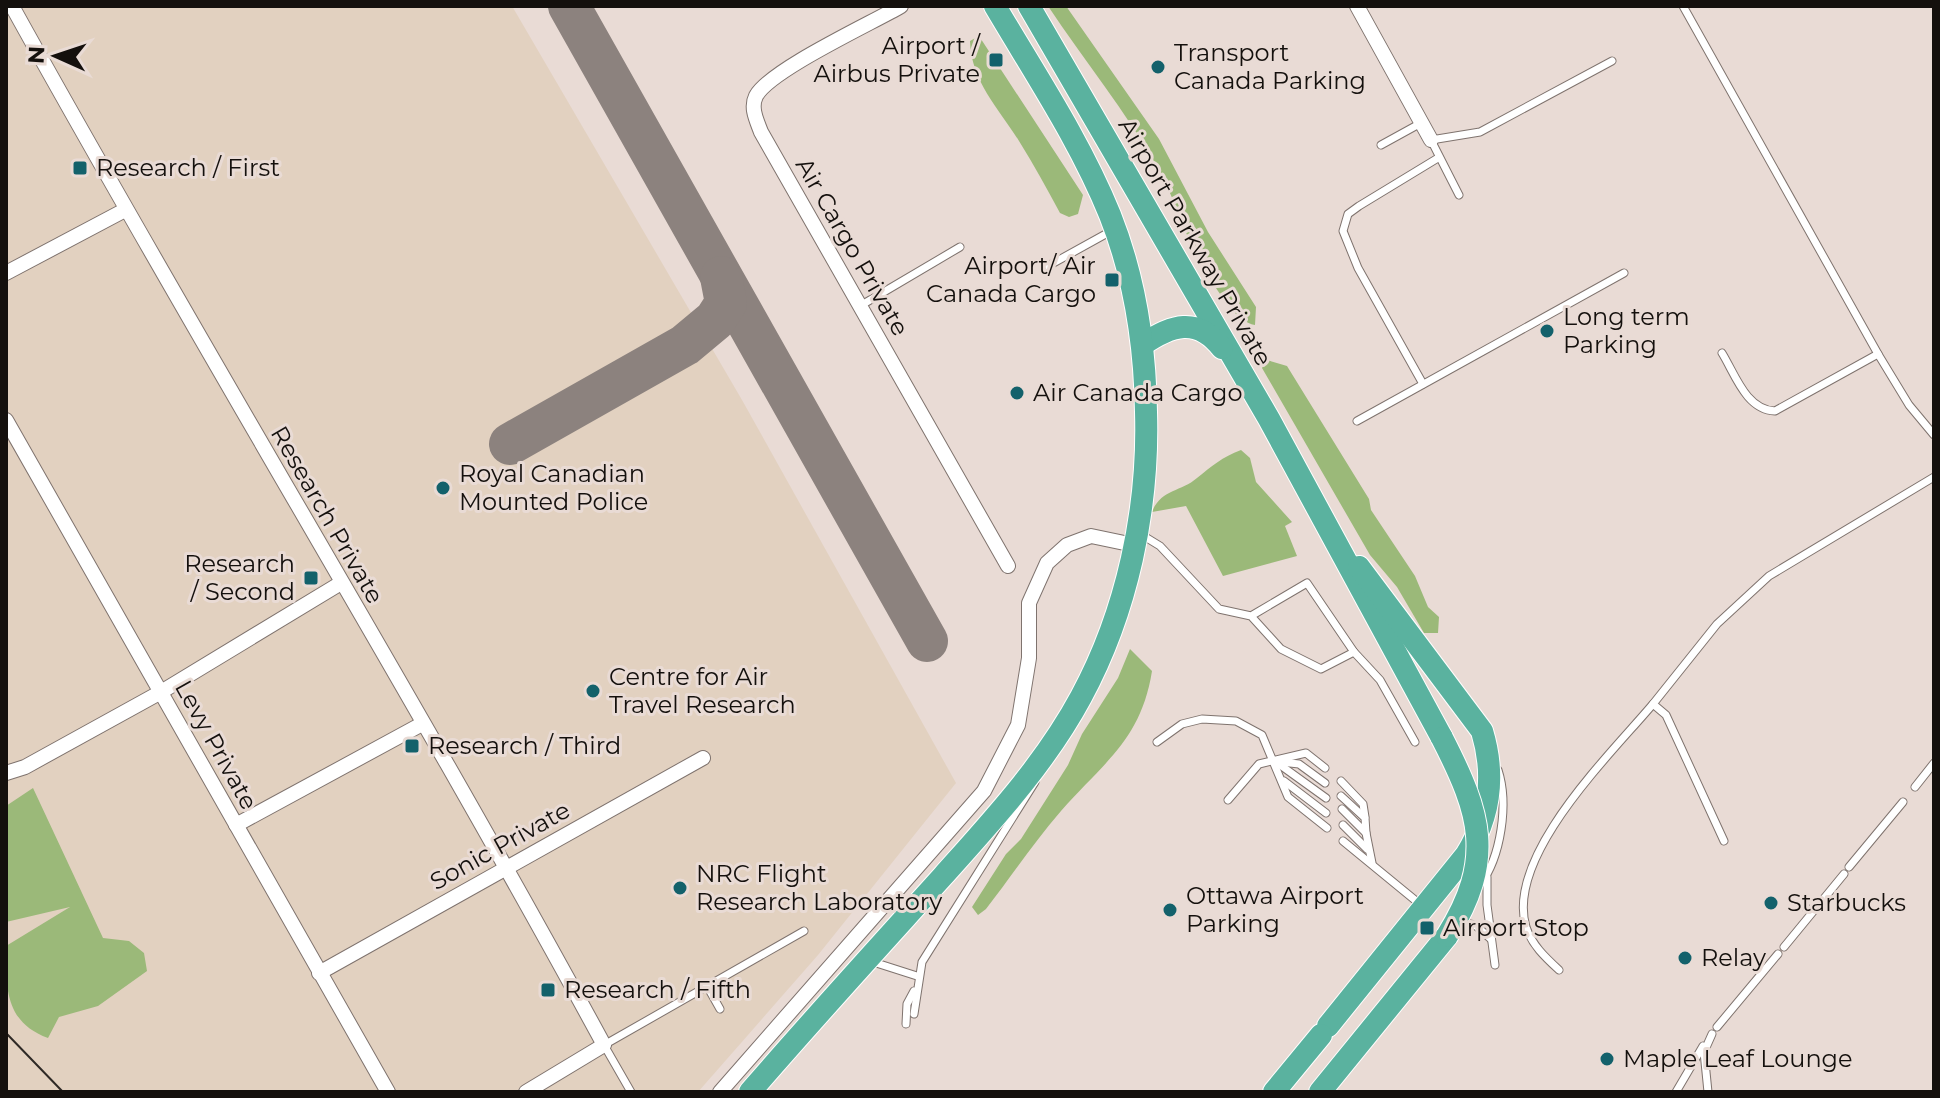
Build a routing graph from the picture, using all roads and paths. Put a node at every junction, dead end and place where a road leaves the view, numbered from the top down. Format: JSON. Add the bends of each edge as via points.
{"nodes":[{"id":1,"x":12,"y":6,"type":"edge"},
{"id":2,"x":901,"y":6,"type":"edge"},
{"id":3,"x":995,"y":6,"type":"edge"},
{"id":4,"x":1029,"y":6,"type":"edge"},
{"id":5,"x":1357,"y":6,"type":"edge"},
{"id":6,"x":1683,"y":6,"type":"edge"},
{"id":7,"x":1612,"y":61,"type":"dead end"},
{"id":8,"x":1421,"y":123,"type":"junction"},
{"id":9,"x":1431,"y":140,"type":"junction"},
{"id":10,"x":1381,"y":145,"type":"dead end"},
{"id":11,"x":1438,"y":158,"type":"junction"},
{"id":12,"x":1459,"y":195,"type":"dead end"},
{"id":13,"x":125,"y":210,"type":"junction"},
{"id":14,"x":1115,"y":229,"type":"junction"},
{"id":15,"x":960,"y":247,"type":"dead end"},
{"id":16,"x":1048,"y":266,"type":"dead end"},
{"id":17,"x":6,"y":273,"type":"edge"},
{"id":18,"x":1624,"y":273,"type":"dead end"},
{"id":19,"x":860,"y":306,"type":"junction"},
{"id":20,"x":1142,"y":345,"type":"junction"},
{"id":21,"x":1722,"y":353,"type":"dead end"},
{"id":22,"x":1878,"y":354,"type":"junction"},
{"id":23,"x":1245,"y":378,"type":"junction"},
{"id":24,"x":1423,"y":384,"type":"junction"},
{"id":25,"x":6,"y":420,"type":"edge"},
{"id":26,"x":1357,"y":421,"type":"dead end"},
{"id":27,"x":1934,"y":435,"type":"edge"},
{"id":28,"x":1934,"y":477,"type":"edge"},
{"id":29,"x":1314,"y":504,"type":"junction"},
{"id":30,"x":1135,"y":539,"type":"junction"},
{"id":31,"x":1008,"y":566,"type":"dead end"},
{"id":32,"x":341,"y":583,"type":"junction"},
{"id":33,"x":1251,"y":616,"type":"junction"},
{"id":34,"x":1354,"y":652,"type":"junction"},
{"id":35,"x":161,"y":692,"type":"junction"},
{"id":36,"x":1653,"y":704,"type":"junction"},
{"id":37,"x":422,"y":724,"type":"junction"},
{"id":38,"x":1157,"y":742,"type":"dead end"},
{"id":39,"x":1415,"y":742,"type":"dead end"},
{"id":40,"x":1053,"y":743,"type":"junction"},
{"id":41,"x":1488,"y":751,"type":"junction"},
{"id":42,"x":703,"y":758,"type":"dead end"},
{"id":43,"x":1274,"y":761,"type":"junction"},
{"id":44,"x":1934,"y":763,"type":"edge"},
{"id":45,"x":1325,"y":768,"type":"dead end"},
{"id":46,"x":6,"y":773,"type":"edge"},
{"id":47,"x":1282,"y":780,"type":"junction"},
{"id":48,"x":1341,"y":781,"type":"dead end"},
{"id":49,"x":1325,"y":783,"type":"dead end"},
{"id":50,"x":1915,"y":787,"type":"dead end"},
{"id":51,"x":1341,"y":796,"type":"dead end"},
{"id":52,"x":1326,"y":798,"type":"dead end"},
{"id":53,"x":1228,"y":800,"type":"dead end"},
{"id":54,"x":1903,"y":802,"type":"dead end"},
{"id":55,"x":1342,"y":809,"type":"dead end"},
{"id":56,"x":1326,"y":813,"type":"dead end"},
{"id":57,"x":1365,"y":818,"type":"junction"},
{"id":58,"x":236,"y":825,"type":"junction"},
{"id":59,"x":1343,"y":825,"type":"dead end"},
{"id":60,"x":1327,"y":828,"type":"dead end"},
{"id":61,"x":1366,"y":833,"type":"junction"},
{"id":62,"x":1343,"y":841,"type":"dead end"},
{"id":63,"x":1724,"y":841,"type":"dead end"},
{"id":64,"x":1368,"y":850,"type":"junction"},
{"id":65,"x":1373,"y":865,"type":"junction"},
{"id":66,"x":507,"y":867,"type":"junction"},
{"id":67,"x":1487,"y":875,"type":"junction"},
{"id":68,"x":1792,"y":898,"type":"dead end"},
{"id":69,"x":1425,"y":909,"type":"junction"},
{"id":70,"x":1812,"y":912,"type":"junction"},
{"id":71,"x":1453,"y":921,"type":"junction"},
{"id":72,"x":804,"y":931,"type":"dead end"},
{"id":73,"x":1491,"y":939,"type":"junction"},
{"id":74,"x":1784,"y":947,"type":"dead end"},
{"id":75,"x":1778,"y":954,"type":"dead end"},
{"id":76,"x":867,"y":960,"type":"junction"},
{"id":77,"x":1495,"y":965,"type":"dead end"},
{"id":78,"x":1559,"y":970,"type":"dead end"},
{"id":79,"x":319,"y":973,"type":"junction"},
{"id":80,"x":917,"y":976,"type":"junction"},
{"id":81,"x":707,"y":986,"type":"junction"},
{"id":82,"x":916,"y":989,"type":"junction"},
{"id":83,"x":720,"y":1009,"type":"dead end"},
{"id":84,"x":914,"y":1014,"type":"dead end"},
{"id":85,"x":906,"y":1024,"type":"dead end"},
{"id":86,"x":1705,"y":1042,"type":"junction"},
{"id":87,"x":604,"y":1045,"type":"junction"},
{"id":88,"x":752,"y":1091,"type":"edge"},
{"id":89,"x":388,"y":1092,"type":"edge"},
{"id":90,"x":526,"y":1092,"type":"edge"},
{"id":91,"x":631,"y":1092,"type":"edge"},
{"id":92,"x":720,"y":1092,"type":"edge"},
{"id":93,"x":1274,"y":1092,"type":"edge"},
{"id":94,"x":1313,"y":1092,"type":"edge"},
{"id":95,"x":1320,"y":1092,"type":"edge"},
{"id":96,"x":1676,"y":1092,"type":"edge"},
{"id":97,"x":1708,"y":1092,"type":"edge"}],
"edges":[{"from":1,"to":13,"type":"street","name":"Research Private"},
{"from":2,"to":19,"type":"street","name":"Air Cargo Private","via":[[775,77],[754,102],[761,132]]},
{"from":3,"to":14,"type":"highway","via":[[1074,139]]},
{"from":4,"to":23,"type":"highway","name":"Airport Parkway Private"},
{"from":5,"to":8,"type":"street"},
{"from":6,"to":22,"type":"lane"},
{"from":7,"to":9,"type":"lane","via":[[1483,131]]},
{"from":8,"to":9,"type":"street"},
{"from":8,"to":10,"type":"lane"},
{"from":9,"to":11,"type":"lane"},
{"from":11,"to":12,"type":"lane"},
{"from":11,"to":24,"type":"lane","via":[[1348,214],[1343,231]]},
{"from":13,"to":17,"type":"street"},
{"from":13,"to":32,"type":"street","name":"Research Private"},
{"from":14,"to":16,"type":"lane"},
{"from":14,"to":20,"type":"highway"},
{"from":15,"to":19,"type":"lane"},
{"from":18,"to":24,"type":"lane"},
{"from":19,"to":31,"type":"street","name":"Air Cargo Private"},
{"from":20,"to":23,"type":"highway","via":[[1174,326],[1196,328],[1218,343]]},
{"from":20,"to":30,"type":"highway","via":[[1147,430]]},
{"from":21,"to":22,"type":"lane","via":[[1750,399],[1775,411]]},
{"from":22,"to":27,"type":"lane"},
{"from":23,"to":29,"type":"highway","name":"Airport Parkway Private"},
{"from":24,"to":26,"type":"lane"},
{"from":25,"to":35,"type":"street","name":"Levy Private"},
{"from":28,"to":36,"type":"lane","via":[[1769,576],[1717,624]]},
{"from":29,"to":41,"type":"highway","name":"Airport Parkway Private","via":[[1473,716]]},
{"from":29,"to":95,"type":"highway","name":"Airport Parkway Private","bridge":true,"via":[[1464,779],[1477,820],[1475,865],[1465,905],[1447,936]]},
{"from":30,"to":33,"type":"lane","via":[[1160,546],[1219,609]]},
{"from":30,"to":40,"type":"highway","via":[[1103,651]]},
{"from":30,"to":92,"type":"street","via":[[1091,536],[1067,545],[1047,563],[1029,603],[1029,658],[1018,725],[984,791]]},
{"from":32,"to":35,"type":"street"},
{"from":32,"to":37,"type":"street","name":"Research Private"},
{"from":33,"to":34,"type":"lane","via":[[1281,649],[1321,669]]},
{"from":33,"to":34,"type":"lane","via":[[1307,583]]},
{"from":34,"to":39,"type":"lane","via":[[1380,680]]},
{"from":35,"to":46,"type":"street"},
{"from":35,"to":58,"type":"street","name":"Levy Private"},
{"from":36,"to":63,"type":"lane","via":[[1666,715]]},
{"from":36,"to":78,"type":"lane","via":[[1567,808],[1525,886],[1529,932]]},
{"from":37,"to":58,"type":"street"},
{"from":37,"to":66,"type":"street","name":"Research Private"},
{"from":38,"to":43,"type":"lane","via":[[1182,724],[1236,721],[1262,735]]},
{"from":40,"to":76,"type":"highway","via":[[1011,799]]},
{"from":40,"to":80,"type":"lane","via":[[1027,800],[973,877]]},
{"from":41,"to":67,"type":"lane","via":[[1501,779],[1502,802]]},
{"from":41,"to":69,"type":"highway","name":"Airport Parkway Private","via":[[1489,795],[1477,837]]},
{"from":42,"to":66,"type":"street","name":"Sonic Private"},
{"from":43,"to":45,"type":"lane","via":[[1306,753]]},
{"from":43,"to":47,"type":"lane"},
{"from":43,"to":49,"type":"lane","via":[[1299,764]]},
{"from":43,"to":52,"type":"lane"},
{"from":43,"to":53,"type":"lane","via":[[1259,764]]},
{"from":44,"to":50,"type":"lane"},
{"from":47,"to":56,"type":"lane"},
{"from":47,"to":60,"type":"lane","via":[[1288,797]]},
{"from":48,"to":57,"type":"lane","via":[[1363,804]]},
{"from":51,"to":57,"type":"lane"},
{"from":54,"to":70,"type":"lane"},
{"from":55,"to":61,"type":"lane"},
{"from":57,"to":61,"type":"lane"},
{"from":58,"to":79,"type":"street","name":"Levy Private"},
{"from":59,"to":64,"type":"lane"},
{"from":61,"to":64,"type":"lane"},
{"from":62,"to":65,"type":"lane"},
{"from":64,"to":65,"type":"lane"},
{"from":65,"to":69,"type":"lane"},
{"from":66,"to":79,"type":"street","name":"Sonic Private"},
{"from":66,"to":87,"type":"street","name":"Research Private"},
{"from":67,"to":71,"type":"lane"},
{"from":67,"to":73,"type":"lane"},
{"from":68,"to":70,"type":"lane"},
{"from":69,"to":93,"type":"highway","name":"Airport Parkway Private"},
{"from":70,"to":74,"type":"lane"},
{"from":71,"to":73,"type":"lane","via":[[1475,925]]},
{"from":71,"to":94,"type":"lane"},
{"from":72,"to":81,"type":"lane"},
{"from":73,"to":77,"type":"lane"},
{"from":75,"to":86,"type":"lane"},
{"from":76,"to":80,"type":"lane"},
{"from":76,"to":88,"type":"highway"},
{"from":79,"to":89,"type":"street","name":"Levy Private"},
{"from":80,"to":82,"type":"lane"},
{"from":81,"to":83,"type":"lane"},
{"from":81,"to":87,"type":"lane"},
{"from":82,"to":84,"type":"lane"},
{"from":82,"to":85,"type":"lane","via":[[907,1004]]},
{"from":86,"to":96,"type":"lane"},
{"from":86,"to":97,"type":"lane"},
{"from":87,"to":90,"type":"street"},
{"from":87,"to":91,"type":"lane"}]}
